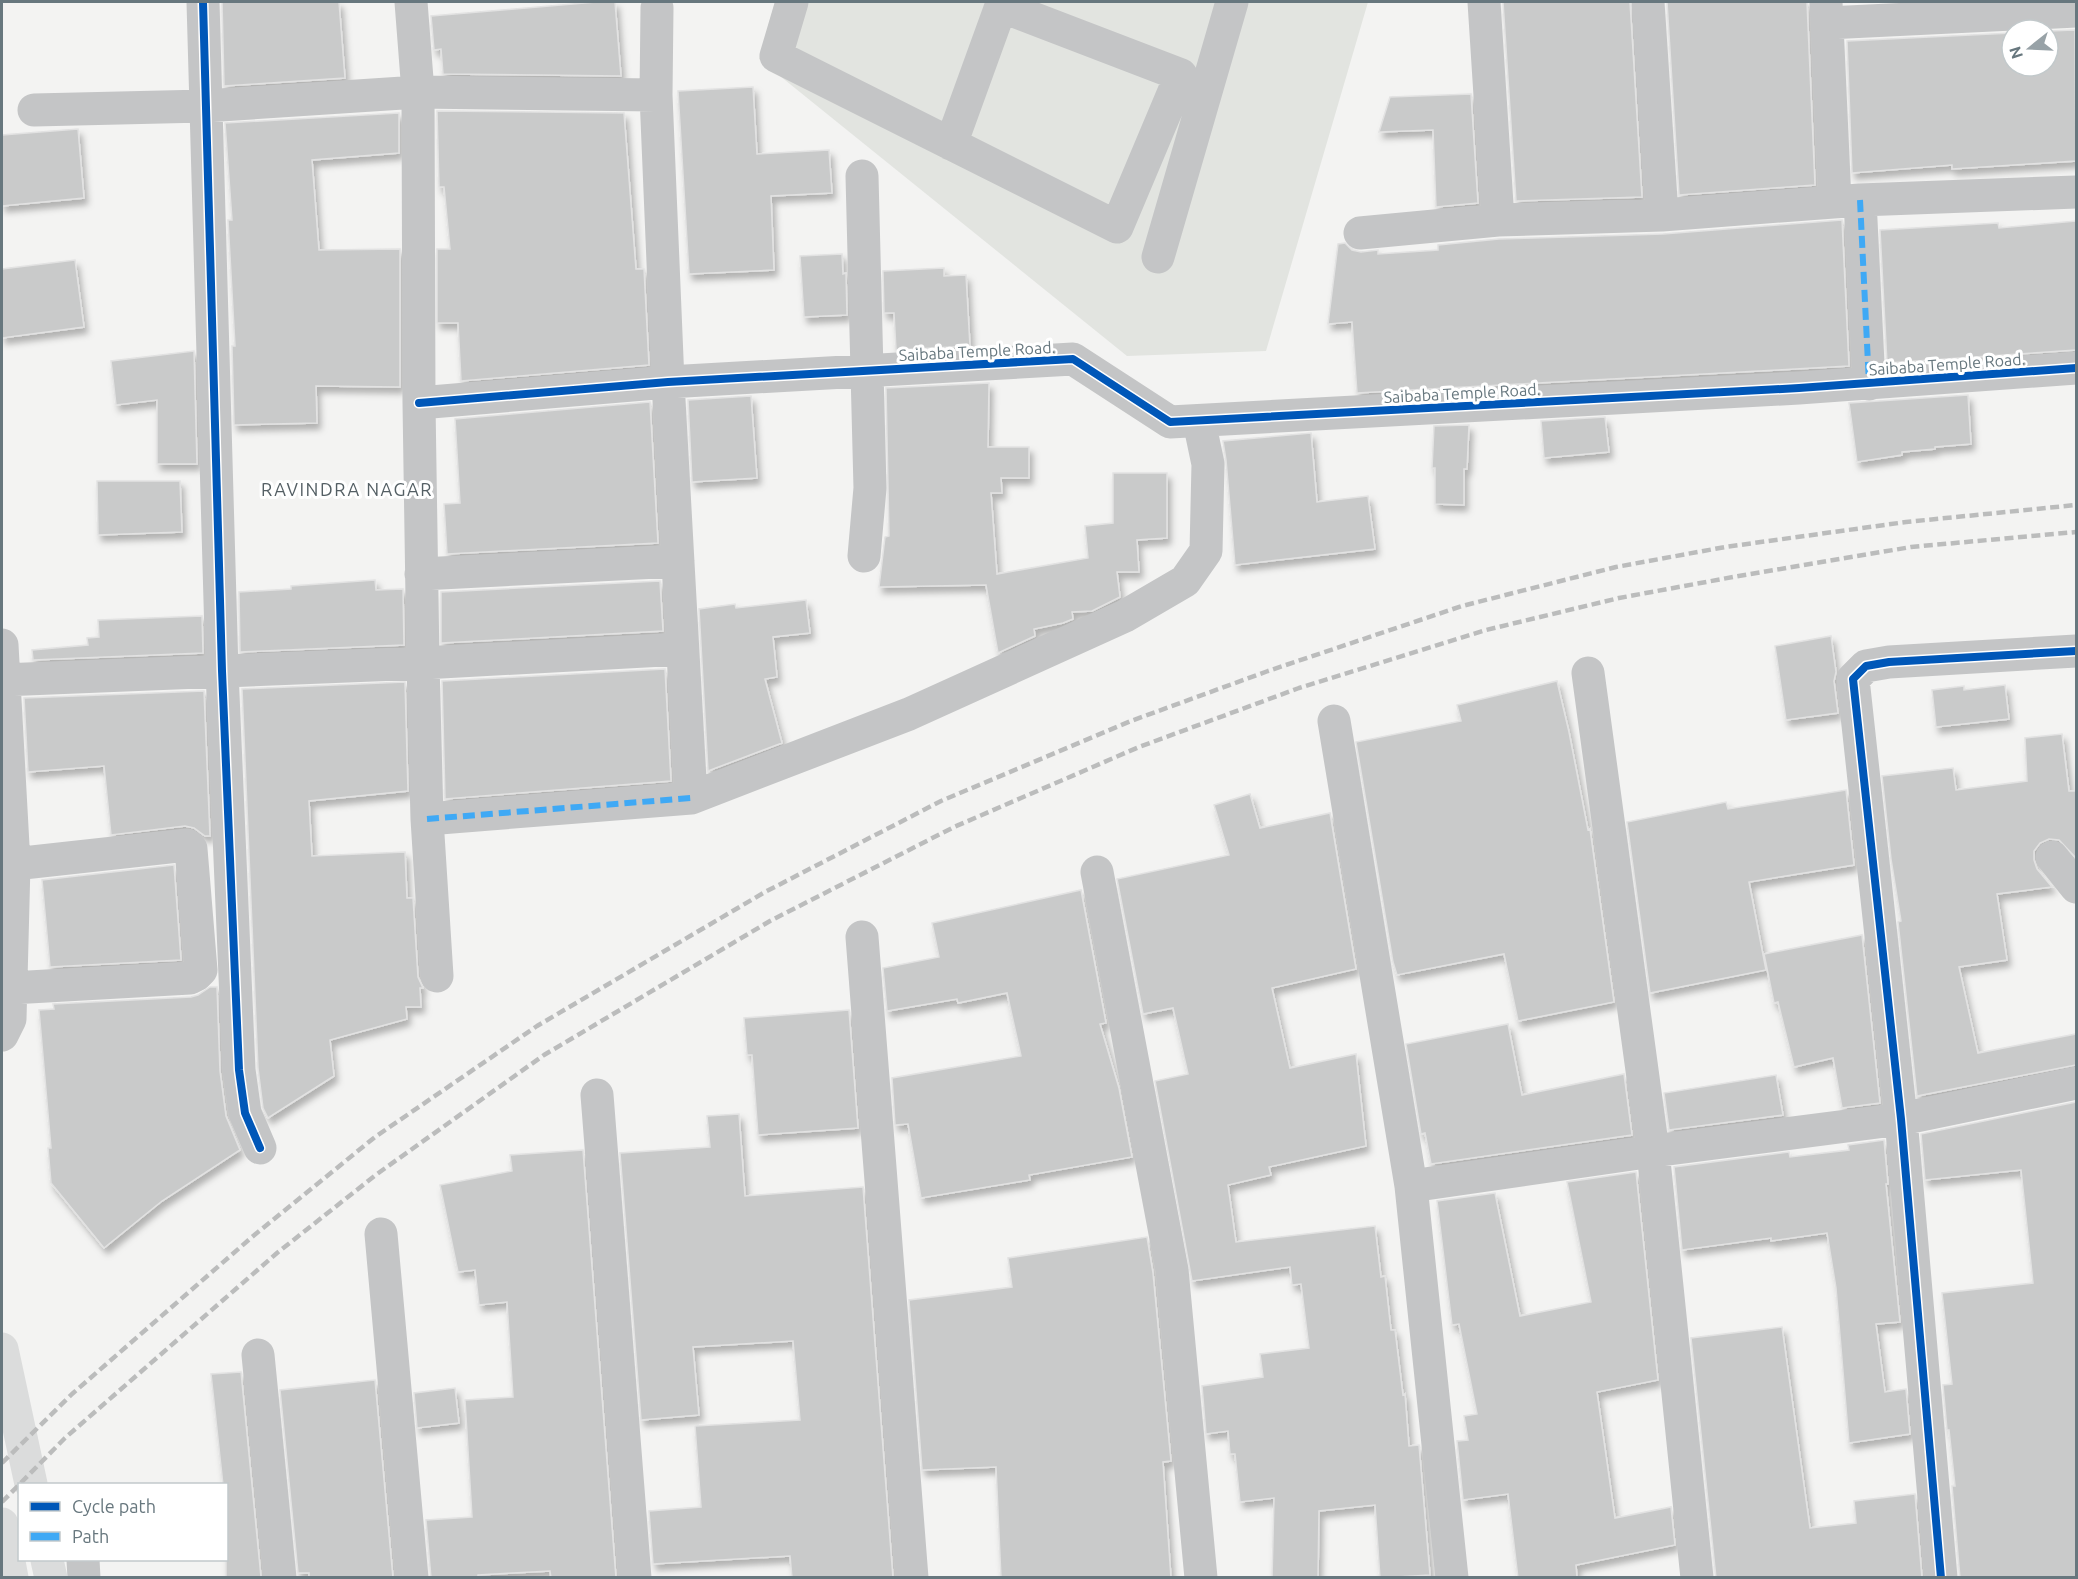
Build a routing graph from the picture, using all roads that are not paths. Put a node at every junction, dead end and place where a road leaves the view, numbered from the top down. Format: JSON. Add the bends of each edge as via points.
{"nodes":[{"id":1,"x":203,"y":2,"type":"edge"},
{"id":2,"x":411,"y":2,"type":"edge"},
{"id":3,"x":792,"y":2,"type":"edge"},
{"id":4,"x":1232,"y":2,"type":"edge"},
{"id":5,"x":1484,"y":2,"type":"edge"},
{"id":6,"x":1648,"y":2,"type":"edge"},
{"id":7,"x":1002,"y":4,"type":"edge"},
{"id":8,"x":657,"y":8,"type":"dead end"},
{"id":9,"x":1993,"y":8,"type":"edge"},
{"id":10,"x":2076,"y":11,"type":"edge"},
{"id":11,"x":1827,"y":12,"type":"edge"},
{"id":12,"x":418,"y":92,"type":"junction"},
{"id":13,"x":1189,"y":94,"type":"junction"},
{"id":14,"x":656,"y":95,"type":"junction"},
{"id":15,"x":205,"y":106,"type":"junction"},
{"id":16,"x":34,"y":110,"type":"dead end"},
{"id":17,"x":951,"y":144,"type":"junction"},
{"id":18,"x":862,"y":176,"type":"dead end"},
{"id":19,"x":2076,"y":192,"type":"edge"},
{"id":20,"x":1848,"y":201,"type":"junction"},
{"id":21,"x":1662,"y":215,"type":"junction"},
{"id":22,"x":1498,"y":220,"type":"junction"},
{"id":23,"x":1360,"y":233,"type":"dead end"},
{"id":24,"x":1158,"y":256,"type":"dead end"},
{"id":25,"x":2076,"y":368,"type":"edge"},
{"id":26,"x":867,"y":370,"type":"junction"},
{"id":27,"x":668,"y":382,"type":"junction"},
{"id":28,"x":1869,"y":384,"type":"junction"},
{"id":29,"x":419,"y":403,"type":"junction"},
{"id":30,"x":1199,"y":421,"type":"junction"},
{"id":31,"x":864,"y":556,"type":"dead end"},
{"id":32,"x":678,"y":561,"type":"junction"},
{"id":33,"x":421,"y":574,"type":"junction"},
{"id":34,"x":2,"y":645,"type":"edge"},
{"id":35,"x":682,"y":649,"type":"junction"},
{"id":36,"x":2076,"y":651,"type":"edge"},
{"id":37,"x":423,"y":663,"type":"junction"},
{"id":38,"x":222,"y":671,"type":"junction"},
{"id":39,"x":1588,"y":673,"type":"dead end"},
{"id":40,"x":3,"y":680,"type":"edge"},
{"id":41,"x":1334,"y":721,"type":"dead end"},
{"id":42,"x":691,"y":798,"type":"junction"},
{"id":43,"x":428,"y":819,"type":"junction"},
{"id":44,"x":2052,"y":857,"type":"dead end"},
{"id":45,"x":14,"y":864,"type":"junction"},
{"id":46,"x":1097,"y":872,"type":"dead end"},
{"id":47,"x":2076,"y":887,"type":"edge"},
{"id":48,"x":862,"y":937,"type":"dead end"},
{"id":49,"x":437,"y":976,"type":"dead end"},
{"id":50,"x":11,"y":988,"type":"junction"},
{"id":51,"x":2,"y":1035,"type":"edge"},
{"id":52,"x":2076,"y":1083,"type":"edge"},
{"id":53,"x":597,"y":1095,"type":"dead end"},
{"id":54,"x":1901,"y":1119,"type":"junction"},
{"id":55,"x":260,"y":1148,"type":"dead end"},
{"id":56,"x":1653,"y":1151,"type":"junction"},
{"id":57,"x":1411,"y":1186,"type":"junction"},
{"id":58,"x":381,"y":1234,"type":"dead end"},
{"id":59,"x":2,"y":1349,"type":"edge"},
{"id":60,"x":258,"y":1355,"type":"dead end"},
{"id":61,"x":31,"y":1483,"type":"edge"},
{"id":62,"x":2,"y":1524,"type":"edge"},
{"id":63,"x":47,"y":1561,"type":"edge"},
{"id":64,"x":83,"y":1561,"type":"edge"},
{"id":65,"x":12,"y":1578,"type":"edge"},
{"id":66,"x":51,"y":1578,"type":"edge"},
{"id":67,"x":84,"y":1578,"type":"edge"},
{"id":68,"x":280,"y":1578,"type":"edge"},
{"id":69,"x":412,"y":1578,"type":"edge"},
{"id":70,"x":635,"y":1578,"type":"edge"},
{"id":71,"x":912,"y":1578,"type":"edge"},
{"id":72,"x":1201,"y":1578,"type":"edge"},
{"id":73,"x":1452,"y":1578,"type":"edge"},
{"id":74,"x":1697,"y":1578,"type":"edge"},
{"id":75,"x":1941,"y":1578,"type":"edge"}],
"edges":[{"from":1,"to":15,"type":"street"},
{"from":2,"to":12,"type":"street"},
{"from":3,"to":17,"type":"street","via":[[776,56]]},
{"from":4,"to":13,"type":"street"},
{"from":5,"to":22,"type":"street"},
{"from":6,"to":21,"type":"street"},
{"from":7,"to":13,"type":"street","via":[[1181,75]]},
{"from":7,"to":17,"type":"street"},
{"from":8,"to":14,"type":"street"},
{"from":9,"to":10,"type":"street"},
{"from":9,"to":11,"type":"street"},
{"from":11,"to":20,"type":"street"},
{"from":12,"to":14,"type":"street"},
{"from":12,"to":15,"type":"street"},
{"from":12,"to":29,"type":"street"},
{"from":13,"to":17,"type":"street","via":[[1117,226]]},
{"from":13,"to":24,"type":"street"},
{"from":14,"to":27,"type":"street"},
{"from":15,"to":16,"type":"street"},
{"from":15,"to":38,"type":"street"},
{"from":18,"to":26,"type":"street"},
{"from":19,"to":20,"type":"street"},
{"from":20,"to":21,"type":"street"},
{"from":20,"to":28,"type":"street"},
{"from":21,"to":22,"type":"street"},
{"from":22,"to":23,"type":"street"},
{"from":25,"to":28,"type":"street","name":"Saibaba Temple Road."},
{"from":26,"to":27,"type":"street","name":"Saibaba Temple Road."},
{"from":26,"to":30,"type":"street","name":"Saibaba Temple Road.","via":[[1073,359],[1170,422]]},
{"from":26,"to":31,"type":"street","via":[[870,488]]},
{"from":27,"to":29,"type":"street","name":"Saibaba Temple Road."},
{"from":27,"to":32,"type":"street"},
{"from":28,"to":30,"type":"street","name":"Saibaba Temple Road."},
{"from":29,"to":33,"type":"street"},
{"from":30,"to":42,"type":"street","via":[[1208,464],[1206,551],[1185,581],[1125,616],[909,714]]},
{"from":32,"to":33,"type":"street"},
{"from":32,"to":35,"type":"street"},
{"from":33,"to":37,"type":"street"},
{"from":34,"to":40,"type":"street"},
{"from":35,"to":37,"type":"street"},
{"from":35,"to":42,"type":"street"},
{"from":36,"to":54,"type":"street","via":[[1889,662],[1866,666],[1852,679]]},
{"from":37,"to":38,"type":"street"},
{"from":37,"to":43,"type":"street"},
{"from":38,"to":40,"type":"street"},
{"from":38,"to":55,"type":"street","via":[[239,1070],[245,1113]]},
{"from":39,"to":56,"type":"street"},
{"from":40,"to":45,"type":"street"},
{"from":41,"to":57,"type":"street"},
{"from":42,"to":43,"type":"street"},
{"from":43,"to":49,"type":"street"},
{"from":44,"to":47,"type":"street"},
{"from":45,"to":50,"type":"street"},
{"from":45,"to":50,"type":"street","via":[[187,845],[191,849],[201,969],[190,978]]},
{"from":46,"to":72,"type":"street","via":[[1172,1270]]},
{"from":48,"to":71,"type":"street"},
{"from":50,"to":51,"type":"street","via":[[10,1019]]},
{"from":52,"to":54,"type":"street"},
{"from":53,"to":70,"type":"street"},
{"from":54,"to":56,"type":"street"},
{"from":54,"to":75,"type":"street"},
{"from":56,"to":57,"type":"street"},
{"from":56,"to":74,"type":"street"},
{"from":57,"to":73,"type":"street"},
{"from":58,"to":69,"type":"street"},
{"from":59,"to":61,"type":"main road"},
{"from":60,"to":68,"type":"street"},
{"from":62,"to":65,"type":"main road"},
{"from":63,"to":66,"type":"main road"},
{"from":64,"to":67,"type":"street"}]}
